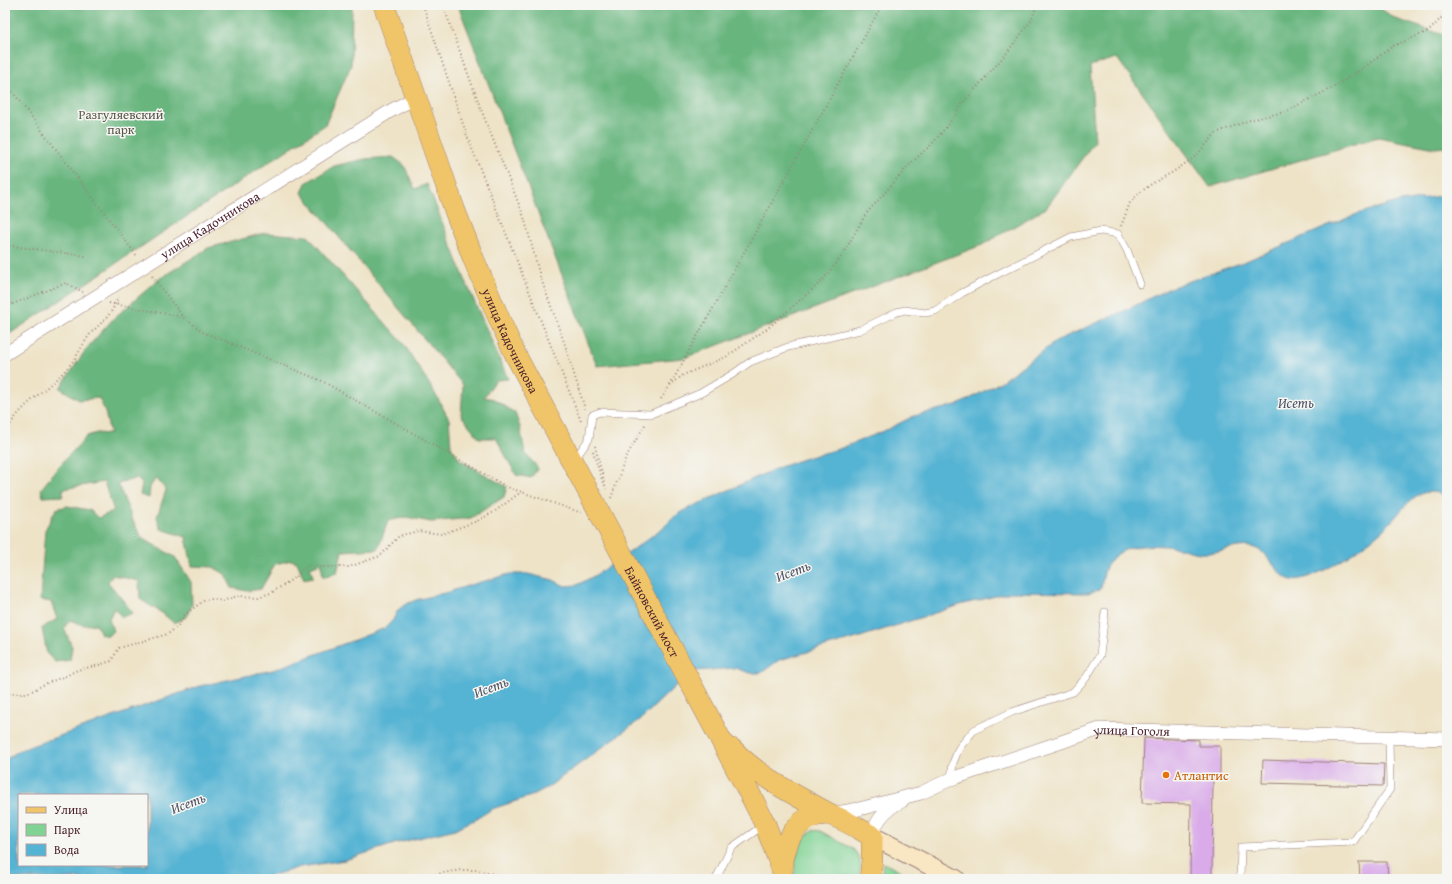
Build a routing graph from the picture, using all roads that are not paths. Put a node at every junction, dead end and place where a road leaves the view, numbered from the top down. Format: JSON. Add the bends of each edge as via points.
{"nodes":[{"id":1,"x":384,"y":5,"type":"edge"},
{"id":2,"x":415,"y":98,"type":"junction"},
{"id":3,"x":1140,"y":284,"type":"dead end"},
{"id":4,"x":5,"y":354,"type":"edge"},
{"id":5,"x":573,"y":463,"type":"junction"},
{"id":6,"x":598,"y":509,"type":"joint"},
{"id":7,"x":1106,"y":612,"type":"dead end"},
{"id":8,"x":705,"y":712,"type":"junction"},
{"id":9,"x":1389,"y":737,"type":"junction"},
{"id":10,"x":1447,"y":739,"type":"edge"},
{"id":11,"x":951,"y":779,"type":"junction"},
{"id":12,"x":921,"y":793,"type":"junction"},
{"id":13,"x":830,"y":814,"type":"junction"},
{"id":14,"x":765,"y":824,"type":"junction"},
{"id":15,"x":872,"y":836,"type":"junction"},
{"id":16,"x":783,"y":874,"type":"edge"},
{"id":17,"x":716,"y":879,"type":"edge"},
{"id":18,"x":870,"y":879,"type":"edge"},
{"id":19,"x":956,"y":879,"type":"edge"},
{"id":20,"x":1240,"y":879,"type":"edge"}],
"edges":[{"from":1,"to":2,"type":"main road","name":"улица Кадочникова"},
{"from":2,"to":4,"type":"street","name":"улица Кадочникова","via":[[392,110]]},
{"from":2,"to":5,"type":"main road","name":"улица Кадочникова","via":[[487,292],[516,356]]},
{"from":3,"to":5,"type":"lane","via":[[1118,234],[1102,231],[1072,237],[976,286],[934,311],[926,313],[905,310],[860,330],[788,347],[750,362],[701,393],[650,414],[600,412],[592,415],[588,439]]},
{"from":5,"to":6,"type":"main road","name":"улица Кадочникова"},
{"from":6,"to":8,"type":"main road","name":"Байновский мост"},
{"from":7,"to":11,"type":"lane","via":[[1100,655],[1086,678],[1073,692],[1012,712],[974,730],[959,748],[953,763]]},
{"from":8,"to":13,"type":"main road","via":[[729,745],[754,769],[778,786]]},
{"from":8,"to":14,"type":"main road"},
{"from":9,"to":10,"type":"street","name":"улица Гоголя"},
{"from":9,"to":11,"type":"street","name":"улица Гоголя","via":[[1100,729]]},
{"from":9,"to":20,"type":"lane","via":[[1390,789],[1353,842],[1241,847]]},
{"from":11,"to":12,"type":"street","name":"улица Гоголя"},
{"from":12,"to":13,"type":"street","name":"улица Гоголя"},
{"from":12,"to":15,"type":"street","via":[[899,802],[881,817]]},
{"from":13,"to":15,"type":"main road"},
{"from":13,"to":16,"type":"main road","via":[[806,820],[793,831],[785,848]]},
{"from":14,"to":16,"type":"main road"},
{"from":14,"to":17,"type":"lane","via":[[731,848]]},
{"from":15,"to":18,"type":"main road"},
{"from":15,"to":19,"type":"main road"}]}
